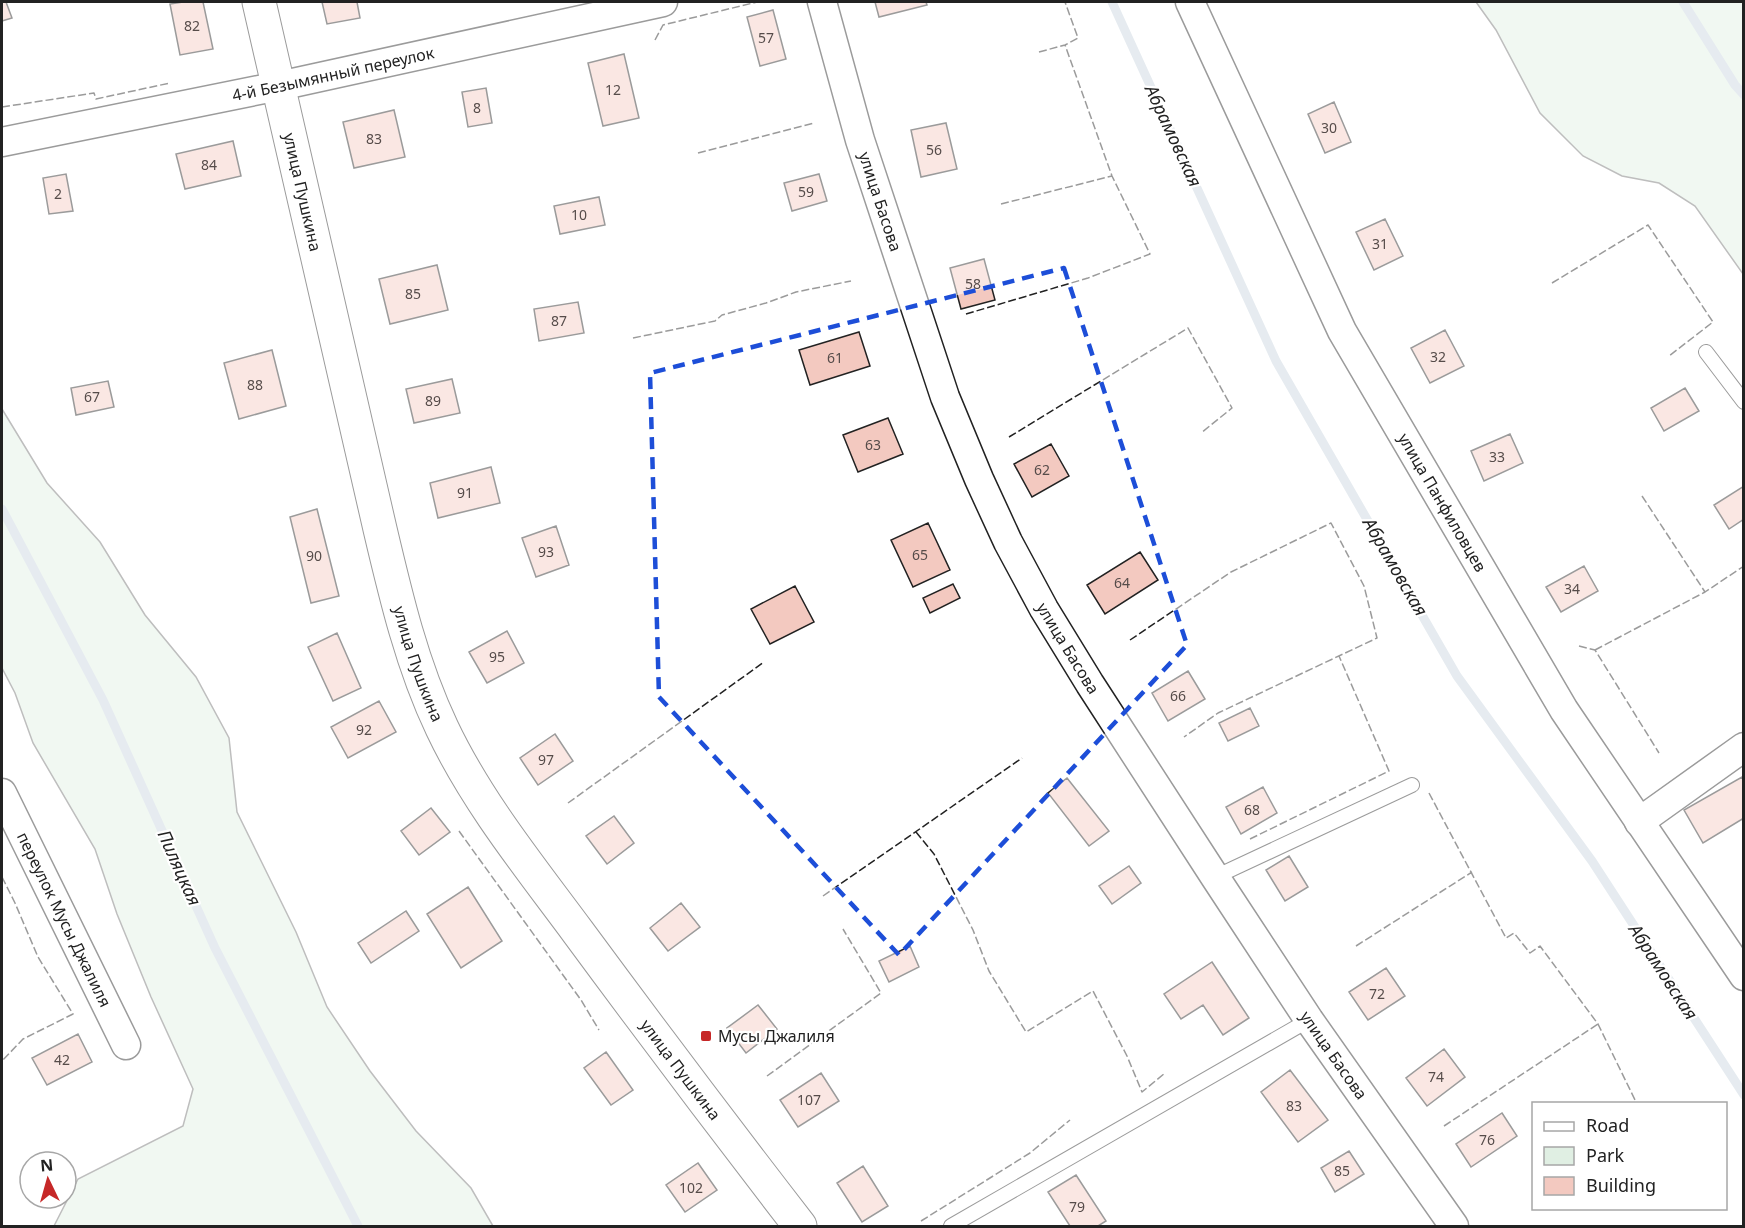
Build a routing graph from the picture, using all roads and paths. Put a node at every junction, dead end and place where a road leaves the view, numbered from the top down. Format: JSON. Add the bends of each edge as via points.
{"nodes":[{"id":1,"x":259,"y":2,"type":"edge"},
{"id":2,"x":663,"y":2,"type":"edge"},
{"id":3,"x":822,"y":2,"type":"edge"},
{"id":4,"x":1190,"y":2,"type":"edge"},
{"id":5,"x":279,"y":86,"type":"junction"},
{"id":6,"x":2,"y":142,"type":"edge"},
{"id":7,"x":1706,"y":352,"type":"dead end"},
{"id":8,"x":1743,"y":402,"type":"edge"},
{"id":9,"x":1743,"y":747,"type":"edge"},
{"id":10,"x":1412,"y":785,"type":"dead end"},
{"id":11,"x":2,"y":793,"type":"edge"},
{"id":12,"x":1639,"y":822,"type":"junction"},
{"id":13,"x":1215,"y":877,"type":"junction"},
{"id":14,"x":1743,"y":976,"type":"edge"},
{"id":15,"x":1309,"y":1020,"type":"junction"},
{"id":16,"x":126,"y":1045,"type":"dead end"},
{"id":17,"x":800,"y":1227,"type":"edge"},
{"id":18,"x":951,"y":1227,"type":"edge"},
{"id":19,"x":1454,"y":1227,"type":"edge"}],
"edges":[{"from":1,"to":5,"type":"street","name":"улица Пушкина"},
{"from":2,"to":5,"type":"street","name":"4-й Безымянный переулок"},
{"from":3,"to":13,"type":"street","name":"улица Басова","via":[[903,274],[945,397],[979,479],[1044,609]]},
{"from":4,"to":12,"type":"street","name":"улица Панфиловцев","via":[[1342,331],[1564,710]]},
{"from":5,"to":6,"type":"street","name":"4-й Безымянный переулок"},
{"from":5,"to":17,"type":"street","name":"улица Пушкина","via":[[401,616],[422,683],[443,730],[475,789],[511,841]]},
{"from":7,"to":8,"type":"lane"},
{"from":9,"to":12,"type":"street"},
{"from":10,"to":13,"type":"lane"},
{"from":11,"to":16,"type":"street","name":"переулок Мусы Джалиля"},
{"from":12,"to":14,"type":"street","name":"улица Панфиловцев"},
{"from":13,"to":15,"type":"street","name":"улица Басова"},
{"from":15,"to":18,"type":"lane"},
{"from":15,"to":19,"type":"street","name":"улица Басова"}]}
